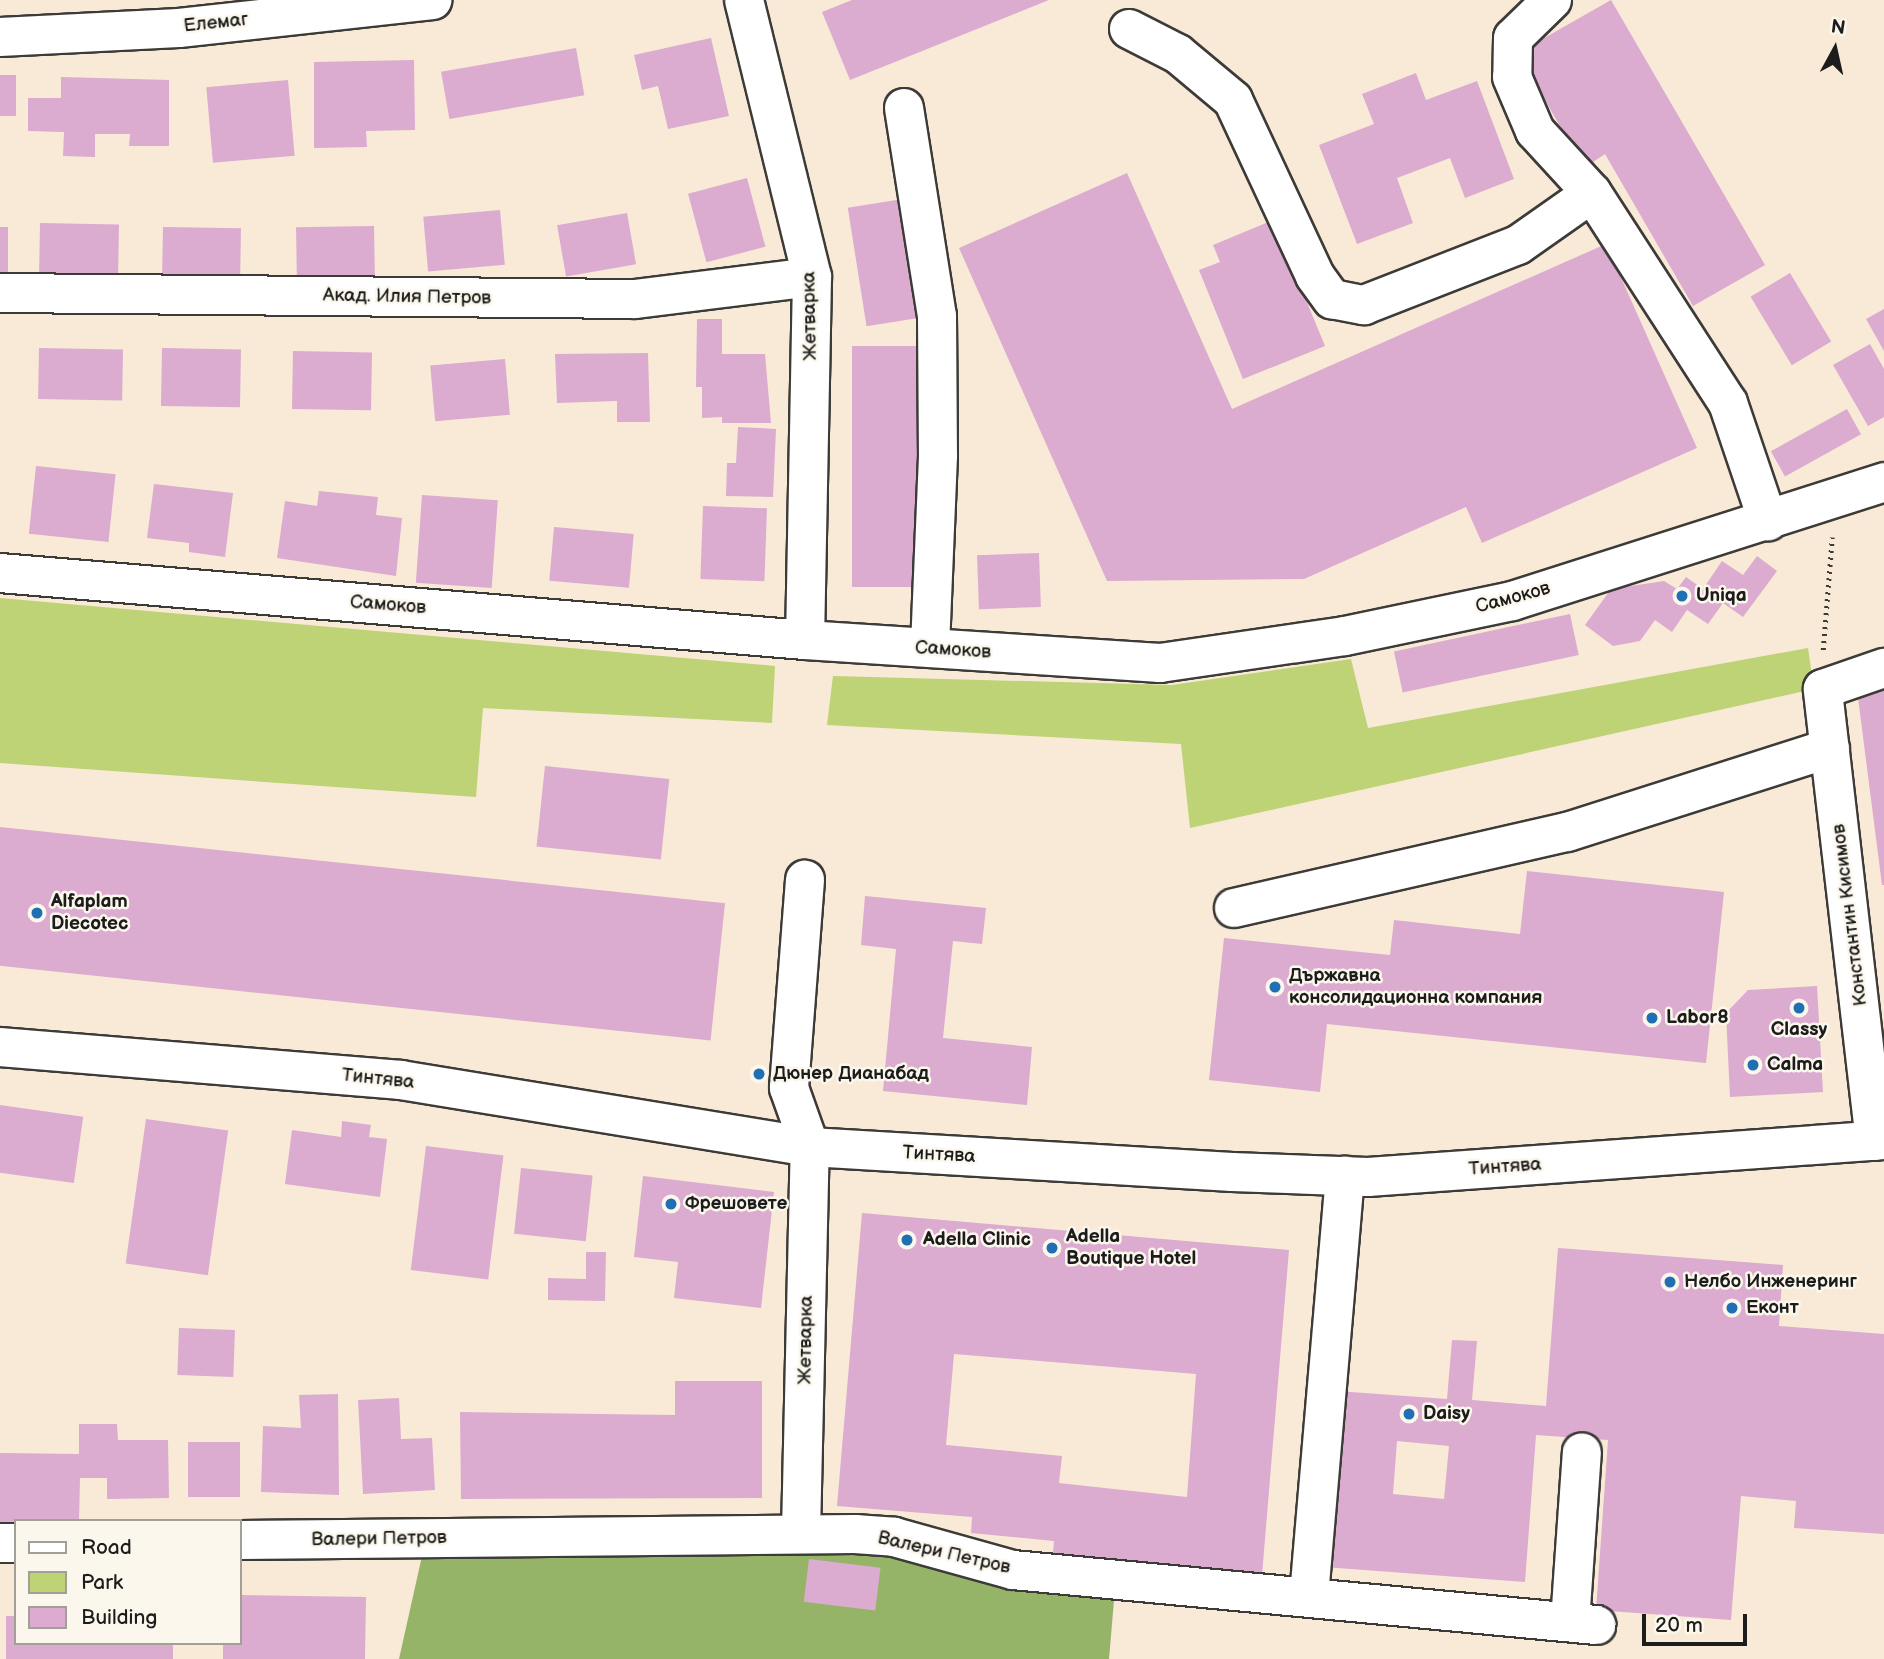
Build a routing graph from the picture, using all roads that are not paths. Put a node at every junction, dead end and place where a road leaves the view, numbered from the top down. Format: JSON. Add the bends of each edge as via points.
{"nodes":[{"id":1,"x":432,"y":0,"type":"edge"},
{"id":2,"x":744,"y":0,"type":"edge"},
{"id":3,"x":1552,"y":0,"type":"edge"},
{"id":4,"x":1129,"y":29,"type":"dead end"},
{"id":5,"x":0,"y":37,"type":"edge"},
{"id":6,"x":904,"y":108,"type":"dead end"},
{"id":7,"x":1592,"y":193,"type":"junction"},
{"id":8,"x":812,"y":277,"type":"junction"},
{"id":9,"x":0,"y":293,"type":"edge"},
{"id":10,"x":1884,"y":482,"type":"edge"},
{"id":11,"x":1768,"y":521,"type":"junction"},
{"id":12,"x":0,"y":573,"type":"edge"},
{"id":13,"x":804,"y":640,"type":"junction"},
{"id":14,"x":930,"y":648,"type":"junction"},
{"id":15,"x":1884,"y":668,"type":"edge"},
{"id":16,"x":1830,"y":748,"type":"junction"},
{"id":17,"x":805,"y":880,"type":"dead end"},
{"id":18,"x":1234,"y":908,"type":"dead end"},
{"id":19,"x":0,"y":1046,"type":"edge"},
{"id":20,"x":1880,"y":1140,"type":"edge"},
{"id":21,"x":810,"y":1147,"type":"junction"},
{"id":22,"x":1345,"y":1176,"type":"junction"},
{"id":23,"x":1582,"y":1451,"type":"dead end"},
{"id":24,"x":801,"y":1533,"type":"junction"},
{"id":25,"x":242,"y":1540,"type":"edge"},
{"id":26,"x":1309,"y":1596,"type":"junction"}],
"edges":[{"from":1,"to":5,"type":"street","name":"Елемаг","via":[[179,27]]},
{"from":2,"to":8,"type":"street","name":"Жетварка"},
{"from":3,"to":7,"type":"street","via":[[1513,38],[1512,77],[1535,131]]},
{"from":4,"to":7,"type":"street","via":[[1178,54],[1233,100],[1315,276],[1332,299],[1364,305],[1518,245]]},
{"from":6,"to":14,"type":"street","via":[[937,316],[938,456]]},
{"from":7,"to":11,"type":"street","via":[[1728,403]]},
{"from":8,"to":9,"type":"street","name":"Акад. Илия Петров","via":[[635,299]]},
{"from":8,"to":13,"type":"street","name":"Жетварка"},
{"from":10,"to":11,"type":"street","name":"Самоков"},
{"from":11,"to":14,"type":"street","name":"Самоков","via":[[1512,601],[1345,636],[1160,663]]},
{"from":12,"to":13,"type":"street","name":"Самоков"},
{"from":13,"to":14,"type":"street","name":"Самоков"},
{"from":15,"to":16,"type":"street","name":"Константин Кисимов","via":[[1823,689]]},
{"from":16,"to":18,"type":"street","via":[[1567,832]]},
{"from":16,"to":20,"type":"street","name":"Константин Кисимов"},
{"from":17,"to":21,"type":"street","via":[[789,1087]]},
{"from":19,"to":21,"type":"street","name":"Тинтява","via":[[401,1080]]},
{"from":20,"to":22,"type":"street","name":"Тинтява"},
{"from":21,"to":22,"type":"street","name":"Тинтява"},
{"from":21,"to":24,"type":"street","name":"Жетварка"},
{"from":22,"to":26,"type":"street"},
{"from":23,"to":26,"type":"street","name":"Валери Петров","via":[[1583,1624]]},
{"from":24,"to":25,"type":"street","name":"Валери Петров"},
{"from":24,"to":26,"type":"street","name":"Валери Петров","via":[[894,1537],[1013,1570]]}]}
